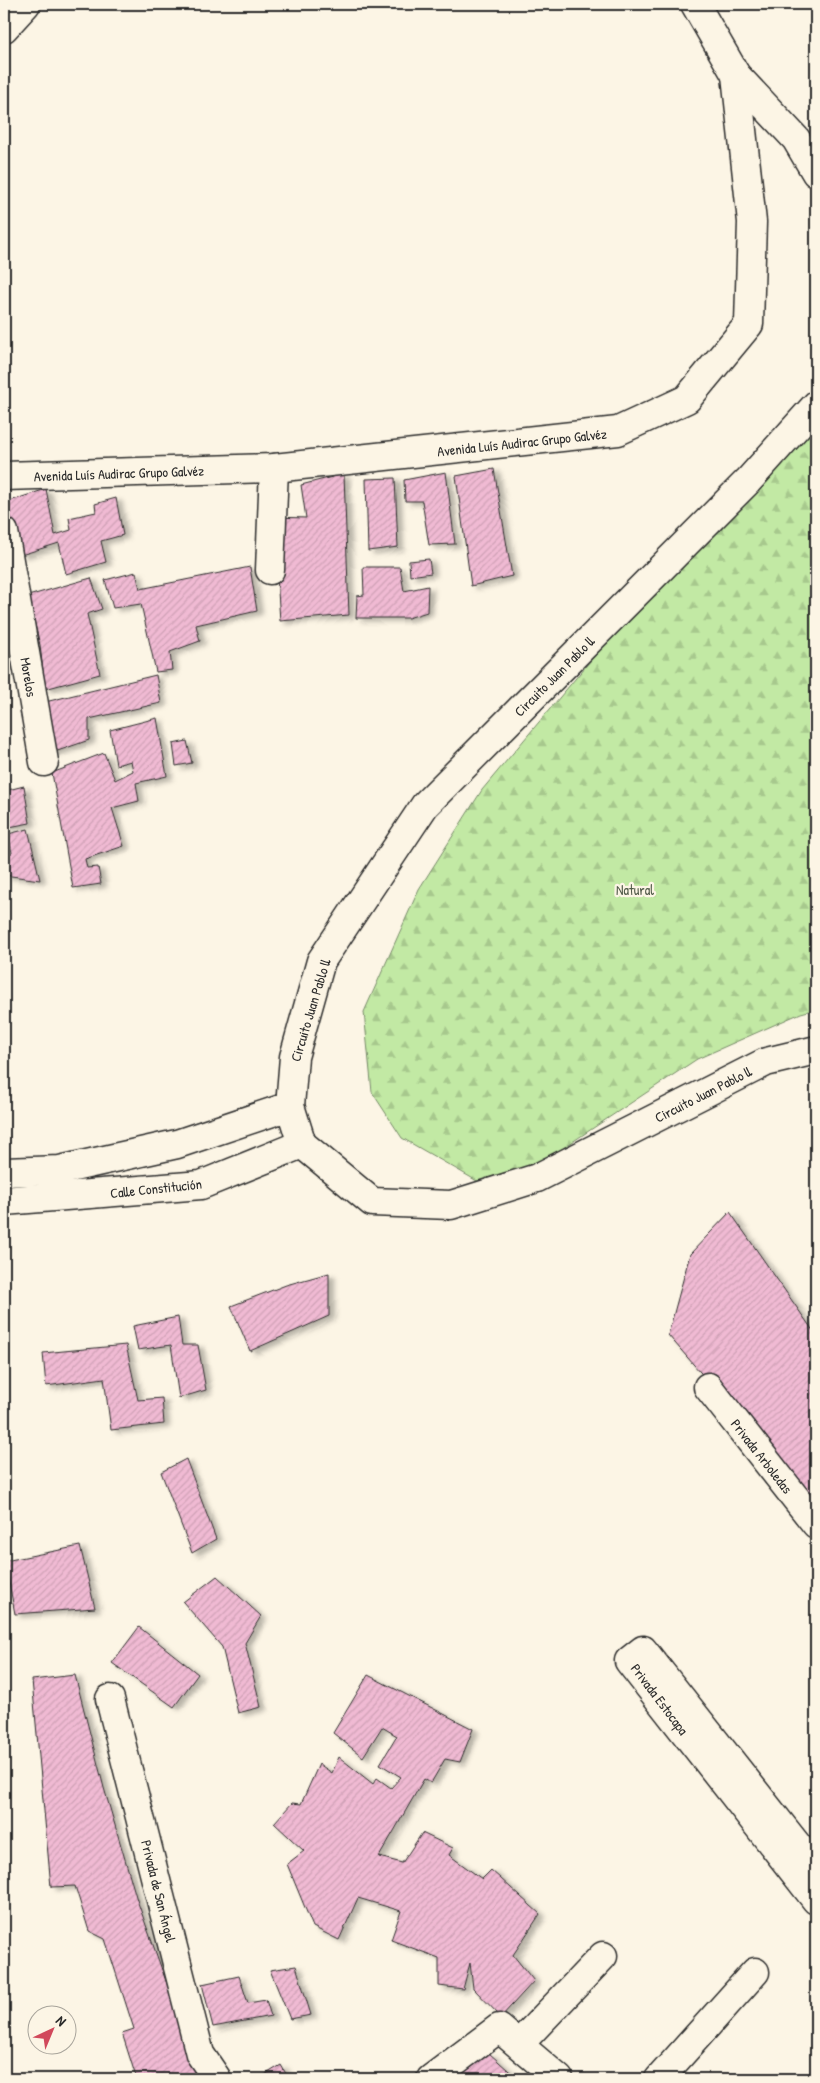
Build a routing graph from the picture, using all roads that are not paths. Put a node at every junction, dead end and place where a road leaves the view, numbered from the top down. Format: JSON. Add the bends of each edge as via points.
{"nodes":[{"id":1,"x":26,"y":4,"type":"edge"},
{"id":2,"x":695,"y":4,"type":"edge"},
{"id":3,"x":4,"y":28,"type":"edge"},
{"id":4,"x":736,"y":75,"type":"junction"},
{"id":5,"x":816,"y":173,"type":"edge"},
{"id":6,"x":816,"y":405,"type":"edge"},
{"id":7,"x":274,"y":468,"type":"junction"},
{"id":8,"x":4,"y":476,"type":"edge"},
{"id":9,"x":4,"y":532,"type":"edge"},
{"id":10,"x":270,"y":570,"type":"dead end"},
{"id":11,"x":44,"y":762,"type":"dead end"},
{"id":12,"x":816,"y":1050,"type":"edge"},
{"id":13,"x":290,"y":1106,"type":"junction"},
{"id":14,"x":302,"y":1144,"type":"junction"},
{"id":15,"x":4,"y":1172,"type":"edge"},
{"id":16,"x":4,"y":1201,"type":"edge"},
{"id":17,"x":708,"y":1387,"type":"dead end"},
{"id":18,"x":816,"y":1524,"type":"edge"},
{"id":19,"x":110,"y":1699,"type":"dead end"},
{"id":20,"x":816,"y":1869,"type":"edge"},
{"id":21,"x":816,"y":1900,"type":"edge"},
{"id":22,"x":603,"y":1956,"type":"dead end"},
{"id":23,"x":755,"y":1972,"type":"dead end"},
{"id":24,"x":509,"y":2036,"type":"junction"},
{"id":25,"x":217,"y":2079,"type":"edge"},
{"id":26,"x":431,"y":2079,"type":"edge"},
{"id":27,"x":559,"y":2079,"type":"edge"},
{"id":28,"x":659,"y":2079,"type":"edge"}],
"edges":[{"from":1,"to":3,"type":"street"},
{"from":2,"to":4,"type":"street"},
{"from":4,"to":5,"type":"street","via":[[796,139]]},
{"from":4,"to":7,"type":"street","name":"Avenida Luís Audirac Grupo Galvéz","via":[[752,222],[749,324],[687,399],[618,432]]},
{"from":6,"to":13,"type":"street","name":"Circuito Juan Pablo ll","via":[[748,481],[425,805],[321,961],[294,1057]]},
{"from":7,"to":8,"type":"street","name":"Avenida Luís Audirac Grupo Galvéz"},
{"from":7,"to":10,"type":"street"},
{"from":9,"to":11,"type":"street","name":"Morelos"},
{"from":12,"to":14,"type":"street","name":"Circuito Juan Pablo ll","via":[[766,1062],[537,1178],[451,1205],[372,1202]]},
{"from":13,"to":14,"type":"street","name":"Circuito Juan Pablo ll"},
{"from":13,"to":15,"type":"street","via":[[167,1147],[60,1170]]},
{"from":14,"to":16,"type":"street","name":"Calle Constitución","via":[[201,1185]]},
{"from":17,"to":18,"type":"street","name":"Privada Arboledas"},
{"from":19,"to":25,"type":"street","name":"Privada de San Ángel","via":[[200,2054]]},
{"from":20,"to":21,"type":"street","name":"Privada Estocapa","via":[[643,1650],[629,1661]]},
{"from":22,"to":24,"type":"street"},
{"from":23,"to":28,"type":"street"},
{"from":24,"to":26,"type":"street"},
{"from":24,"to":27,"type":"street"}]}
